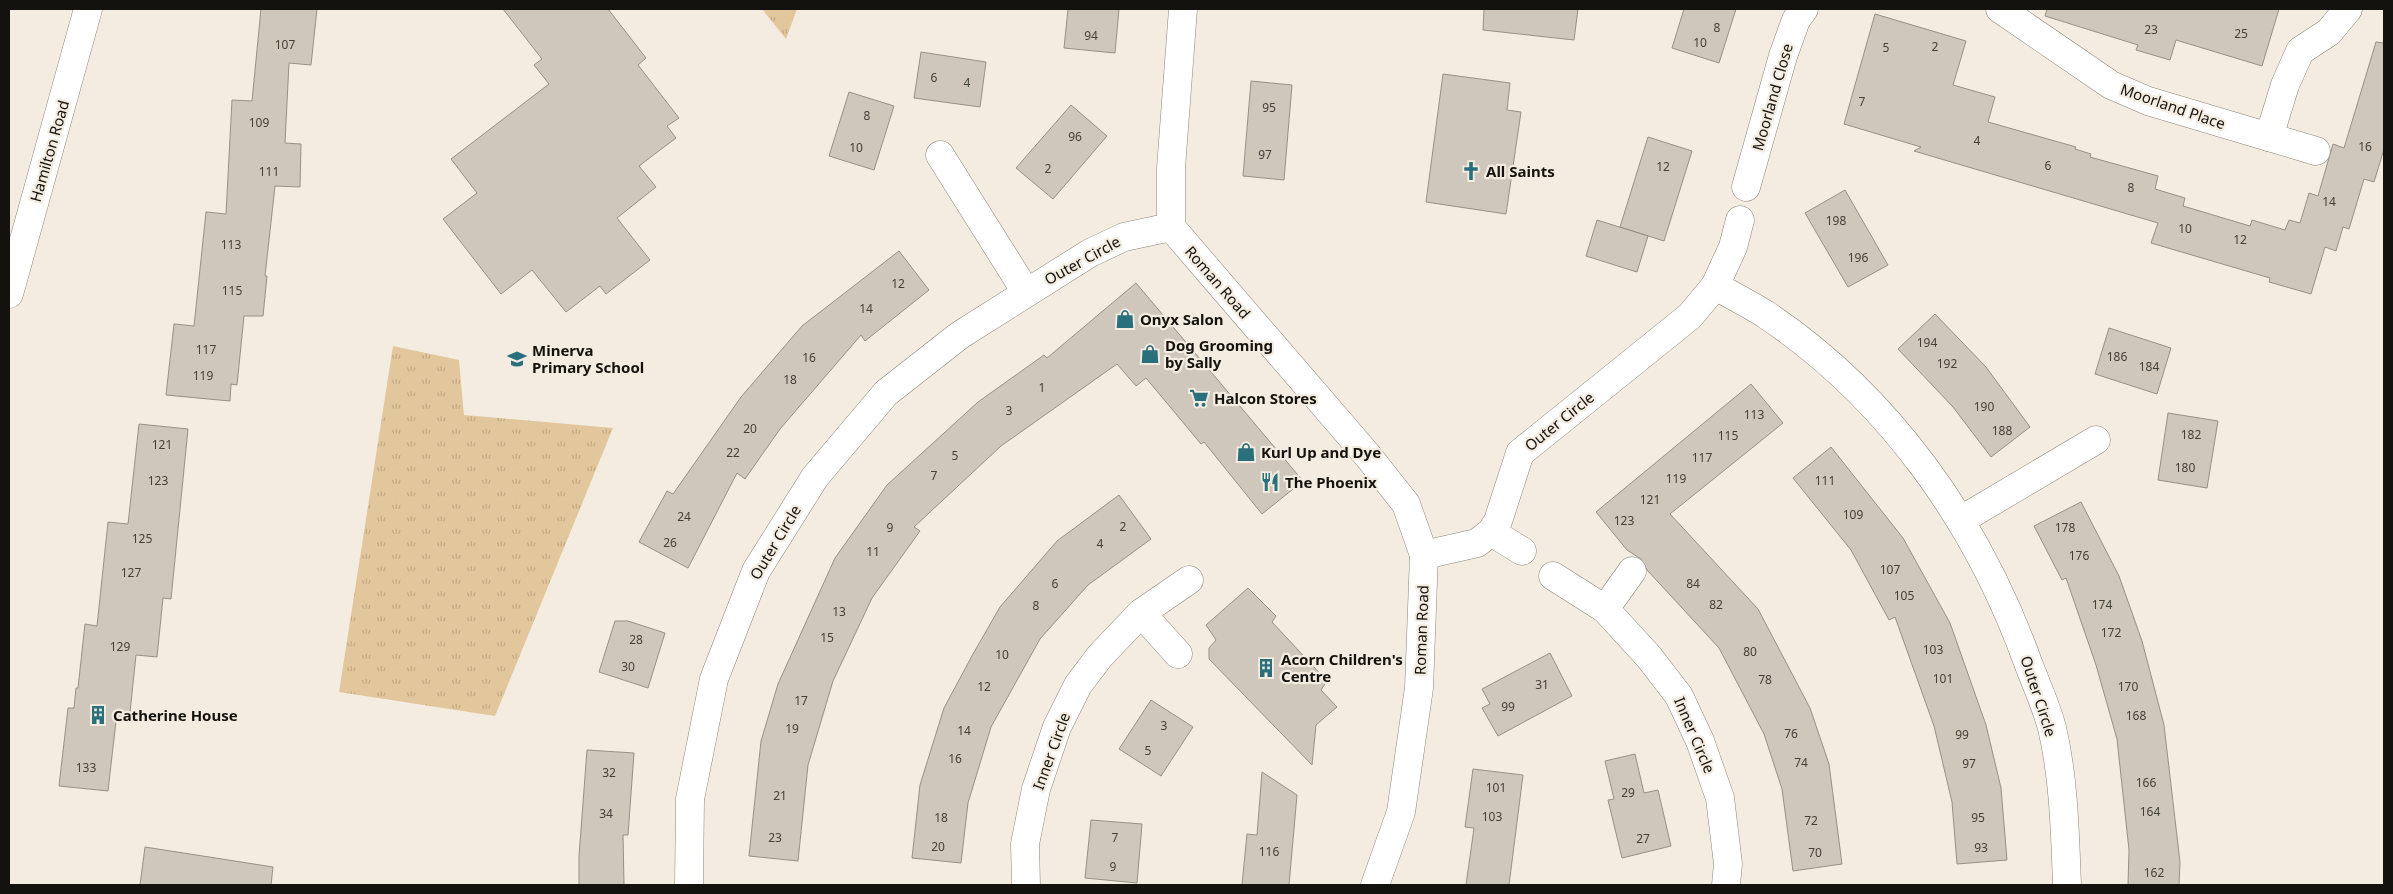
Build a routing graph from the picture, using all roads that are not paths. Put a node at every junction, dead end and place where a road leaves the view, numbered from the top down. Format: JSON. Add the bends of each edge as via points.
{"nodes":[{"id":1,"x":88,"y":9,"type":"edge"},
{"id":2,"x":1183,"y":9,"type":"edge"},
{"id":3,"x":1804,"y":9,"type":"edge"},
{"id":4,"x":2348,"y":9,"type":"edge"},
{"id":5,"x":2006,"y":10,"type":"edge"},
{"id":6,"x":2269,"y":138,"type":"junction"},
{"id":7,"x":2316,"y":151,"type":"dead end"},
{"id":8,"x":940,"y":155,"type":"dead end"},
{"id":9,"x":1746,"y":187,"type":"dead end"},
{"id":10,"x":1740,"y":220,"type":"dead end"},
{"id":11,"x":1171,"y":227,"type":"junction"},
{"id":12,"x":1715,"y":286,"type":"junction"},
{"id":13,"x":1026,"y":292,"type":"junction"},
{"id":14,"x":9,"y":294,"type":"edge"},
{"id":15,"x":2096,"y":440,"type":"dead end"},
{"id":16,"x":1961,"y":520,"type":"junction"},
{"id":17,"x":1491,"y":532,"type":"junction"},
{"id":18,"x":1522,"y":551,"type":"dead end"},
{"id":19,"x":1424,"y":554,"type":"junction"},
{"id":20,"x":1632,"y":571,"type":"dead end"},
{"id":21,"x":1553,"y":576,"type":"dead end"},
{"id":22,"x":1189,"y":580,"type":"dead end"},
{"id":23,"x":1605,"y":610,"type":"junction"},
{"id":24,"x":1141,"y":613,"type":"junction"},
{"id":25,"x":1178,"y":654,"type":"dead end"},
{"id":26,"x":689,"y":885,"type":"edge"},
{"id":27,"x":1026,"y":885,"type":"edge"},
{"id":28,"x":1374,"y":885,"type":"edge"},
{"id":29,"x":1726,"y":885,"type":"edge"},
{"id":30,"x":2067,"y":885,"type":"edge"}],
"edges":[{"from":1,"to":14,"type":"street","name":"Hamilton Road"},
{"from":2,"to":11,"type":"street","via":[[1171,168]]},
{"from":3,"to":9,"type":"street","name":"Moorland Close","via":[[1796,20],[1783,56]]},
{"from":4,"to":6,"type":"street","via":[[2329,32],[2300,51],[2285,85]]},
{"from":5,"to":6,"type":"street","name":"Moorland Place","via":[[2111,85],[2148,101]]},
{"from":6,"to":7,"type":"street","name":"Moorland Place"},
{"from":8,"to":13,"type":"street"},
{"from":10,"to":12,"type":"street","name":"Outer Circle","via":[[1733,247]]},
{"from":11,"to":13,"type":"street","name":"Outer Circle","via":[[1124,237],[1090,252]]},
{"from":11,"to":19,"type":"street","name":"Roman Road","via":[[1406,504]]},
{"from":12,"to":16,"type":"street","name":"Outer Circle","via":[[1764,313],[1811,348],[1858,392],[1905,440]]},
{"from":12,"to":17,"type":"street","name":"Outer Circle","via":[[1690,316],[1520,453]]},
{"from":13,"to":26,"type":"street","name":"Outer Circle","via":[[960,335],[886,393],[815,477],[756,571],[714,679],[690,799]]},
{"from":15,"to":16,"type":"street"},
{"from":16,"to":30,"type":"street","name":"Outer Circle","via":[[2014,623],[2052,727],[2063,804]]},
{"from":17,"to":18,"type":"street"},
{"from":17,"to":19,"type":"street","via":[[1477,543]]},
{"from":19,"to":28,"type":"street","name":"Roman Road","via":[[1419,688],[1401,812]]},
{"from":20,"to":23,"type":"street"},
{"from":21,"to":23,"type":"street","name":"Inner Circle"},
{"from":22,"to":24,"type":"street","name":"Inner Circle"},
{"from":23,"to":29,"type":"street","name":"Inner Circle","via":[[1679,696],[1700,741],[1720,798],[1728,864]]},
{"from":24,"to":25,"type":"street"},
{"from":24,"to":27,"type":"street","name":"Inner Circle","via":[[1078,684],[1057,726],[1036,789],[1025,844]]}]}
